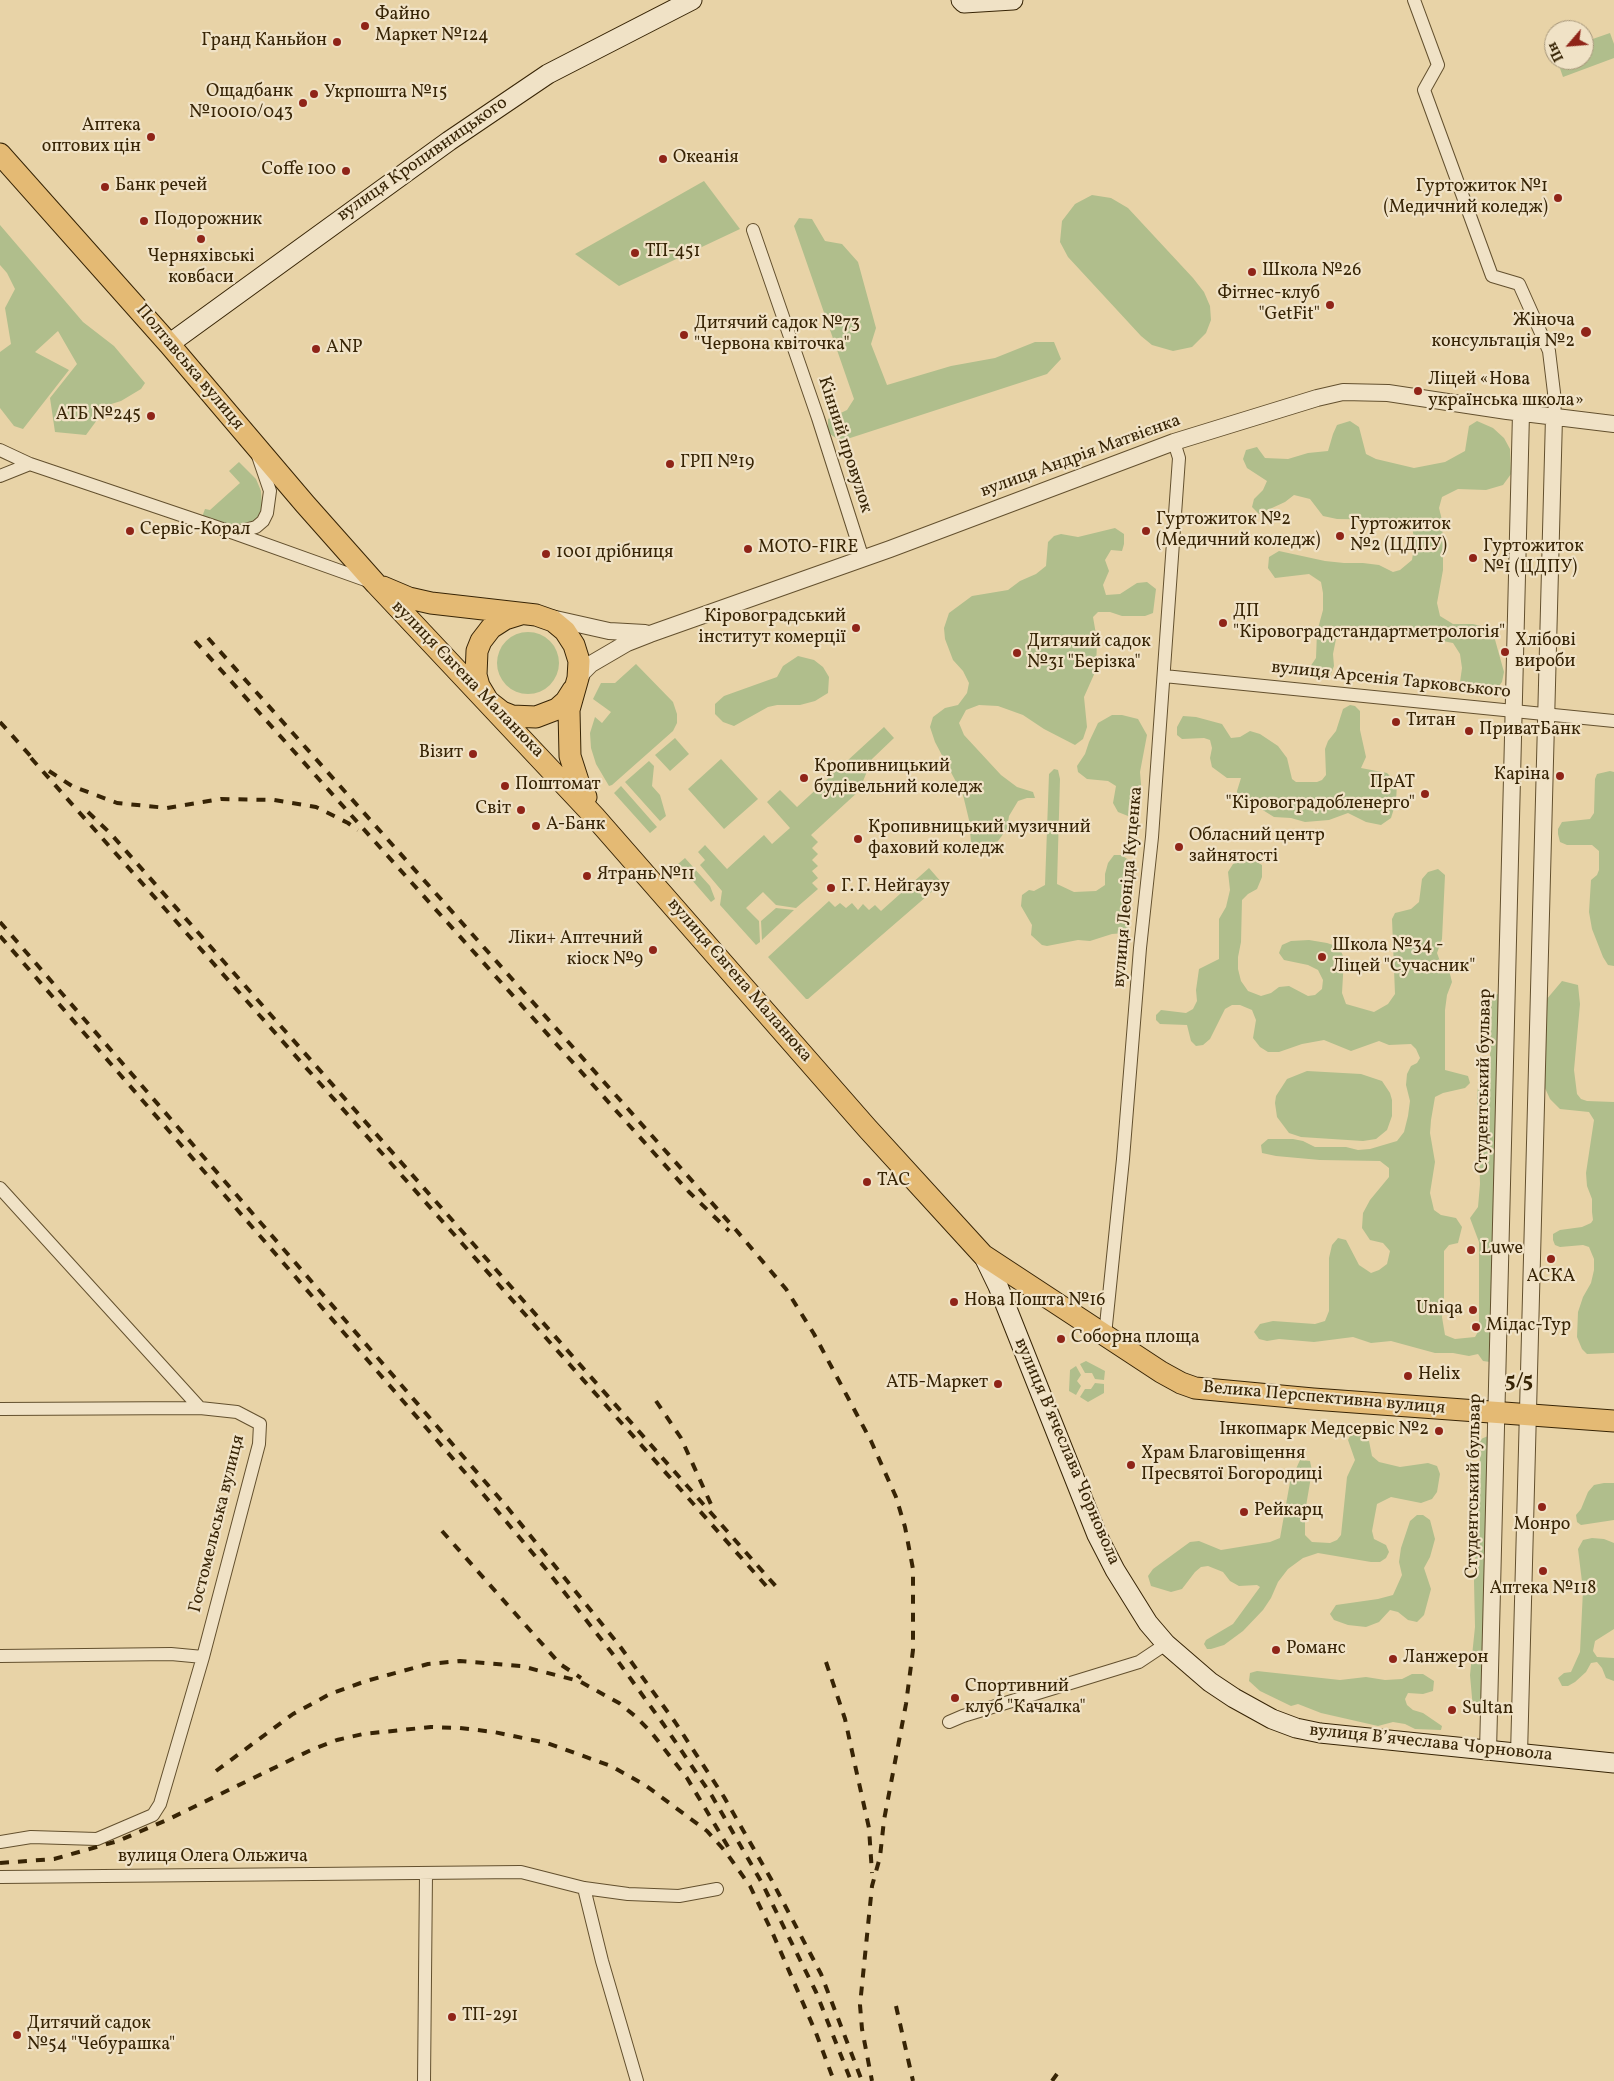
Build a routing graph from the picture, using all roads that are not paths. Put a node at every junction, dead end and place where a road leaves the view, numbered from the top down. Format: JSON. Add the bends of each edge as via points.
{"nodes":[{"id":1,"x":692,"y":0,"type":"edge"},
{"id":2,"x":961,"y":0,"type":"edge"},
{"id":3,"x":1013,"y":0,"type":"edge"},
{"id":4,"x":1414,"y":0,"type":"edge"},
{"id":5,"x":0,"y":154,"type":"edge"},
{"id":6,"x":753,"y":230,"type":"dead end"},
{"id":7,"x":169,"y":344,"type":"junction"},
{"id":8,"x":1521,"y":413,"type":"junction"},
{"id":9,"x":1554,"y":417,"type":"junction"},
{"id":10,"x":1614,"y":424,"type":"edge"},
{"id":11,"x":1174,"y":442,"type":"junction"},
{"id":12,"x":254,"y":445,"type":"junction"},
{"id":13,"x":0,"y":450,"type":"edge"},
{"id":14,"x":30,"y":464,"type":"junction"},
{"id":15,"x":0,"y":476,"type":"edge"},
{"id":16,"x":234,"y":533,"type":"junction"},
{"id":17,"x":863,"y":559,"type":"junction"},
{"id":18,"x":376,"y":584,"type":"junction"},
{"id":19,"x":536,"y":615,"type":"junction"},
{"id":20,"x":650,"y":634,"type":"junction"},
{"id":21,"x":1164,"y":676,"type":"junction"},
{"id":22,"x":576,"y":685,"type":"junction"},
{"id":23,"x":488,"y":701,"type":"junction"},
{"id":24,"x":1513,"y":710,"type":"junction"},
{"id":25,"x":1546,"y":714,"type":"junction"},
{"id":26,"x":1614,"y":721,"type":"edge"},
{"id":27,"x":594,"y":816,"type":"junction"},
{"id":28,"x":0,"y":1188,"type":"edge"},
{"id":29,"x":983,"y":1255,"type":"junction"},
{"id":30,"x":1105,"y":1335,"type":"junction"},
{"id":31,"x":200,"y":1408,"type":"junction"},
{"id":32,"x":0,"y":1409,"type":"edge"},
{"id":33,"x":1497,"y":1412,"type":"junction"},
{"id":34,"x":1528,"y":1415,"type":"junction"},
{"id":35,"x":1614,"y":1421,"type":"edge"},
{"id":36,"x":1166,"y":1644,"type":"junction"},
{"id":37,"x":0,"y":1656,"type":"edge"},
{"id":38,"x":203,"y":1657,"type":"junction"},
{"id":39,"x":949,"y":1722,"type":"dead end"},
{"id":40,"x":1488,"y":1751,"type":"junction"},
{"id":41,"x":1519,"y":1754,"type":"junction"},
{"id":42,"x":1614,"y":1763,"type":"edge"},
{"id":43,"x":160,"y":1804,"type":"joint"},
{"id":44,"x":0,"y":1842,"type":"edge"},
{"id":45,"x":426,"y":1874,"type":"junction"},
{"id":46,"x":0,"y":1877,"type":"edge"},
{"id":47,"x":584,"y":1888,"type":"junction"},
{"id":48,"x":717,"y":1889,"type":"dead end"},
{"id":49,"x":424,"y":2081,"type":"edge"},
{"id":50,"x":638,"y":2081,"type":"edge"}],
"edges":[{"from":1,"to":7,"type":"main road","name":"вулиця Кропивницького","via":[[548,74],[416,164]]},
{"from":2,"to":3,"type":"main road","via":[[964,3]]},
{"from":4,"to":9,"type":"street","via":[[1438,65],[1424,90],[1492,276],[1519,284],[1549,351]]},
{"from":5,"to":7,"type":"main road","name":"Полтавська вулиця"},
{"from":6,"to":17,"type":"street","name":"Кінний провулок"},
{"from":7,"to":12,"type":"main road","name":"Полтавська вулиця"},
{"from":8,"to":9,"type":"street","name":"вулиця Андрія Матвієнка"},
{"from":8,"to":11,"type":"street","name":"вулиця Андрія Матвієнка","via":[[1388,393],[1342,392]]},
{"from":8,"to":24,"type":"street","name":"Студентський бульвар"},
{"from":9,"to":10,"type":"street","name":"вулиця Андрія Матвієнка"},
{"from":9,"to":25,"type":"street"},
{"from":11,"to":17,"type":"street","name":"вулиця Андрія Матвієнка"},
{"from":11,"to":21,"type":"street","name":"вулиця Леоніда Куценка","via":[[1179,458]]},
{"from":12,"to":16,"type":"street","via":[[270,491],[270,503],[263,521],[256,527]]},
{"from":12,"to":18,"type":"main road","name":"Полтавська вулиця"},
{"from":13,"to":14,"type":"street","name":"вулиця Євгена Маланюка"},
{"from":14,"to":15,"type":"street"},
{"from":14,"to":16,"type":"street","name":"вулиця Євгена Маланюка"},
{"from":16,"to":18,"type":"street","name":"вулиця Євгена Маланюка"},
{"from":17,"to":20,"type":"street","name":"вулиця Андрія Матвієнка"},
{"from":18,"to":19,"type":"main road","via":[[430,603]]},
{"from":18,"to":23,"type":"main road","name":"вулиця Євгена Маланюка"},
{"from":19,"to":20,"type":"street","via":[[592,628]]},
{"from":19,"to":22,"type":"main road","via":[[553,621],[574,645],[579,661]]},
{"from":19,"to":23,"type":"main road","via":[[520,614],[505,619],[491,628],[481,641],[475,663],[476,675]]},
{"from":20,"to":22,"type":"street","name":"вулиця Андрія Матвієнка","via":[[591,664],[582,672]]},
{"from":21,"to":24,"type":"street","name":"вулиця Арсенія Тарковського"},
{"from":21,"to":30,"type":"street","name":"вулиця Леоніда Куценка"},
{"from":22,"to":23,"type":"main road","via":[[557,709],[536,718],[512,716]]},
{"from":22,"to":27,"type":"main road","via":[[569,710],[570,756]]},
{"from":23,"to":27,"type":"main road","name":"вулиця Євгена Маланюка"},
{"from":24,"to":25,"type":"street","name":"вулиця Арсенія Тарковського"},
{"from":24,"to":33,"type":"street","name":"Студентський бульвар"},
{"from":25,"to":26,"type":"street","name":"вулиця Арсенія Тарковського"},
{"from":25,"to":34,"type":"street"},
{"from":27,"to":29,"type":"main road","name":"вулиця Євгена Маланюка","via":[[867,1128]]},
{"from":28,"to":31,"type":"street"},
{"from":29,"to":30,"type":"main road","name":"Велика Перспективна вулиця"},
{"from":29,"to":36,"type":"main road","name":"вулиця Вʼячеслава Чорновола","via":[[1097,1535],[1131,1598]]},
{"from":30,"to":33,"type":"main road","name":"Велика Перспективна вулиця","via":[[1181,1383],[1207,1391]]},
{"from":31,"to":32,"type":"street"},
{"from":31,"to":38,"type":"street","name":"Гостомельська вулиця","via":[[237,1412],[260,1424],[259,1444]]},
{"from":33,"to":34,"type":"main road","name":"Велика Перспективна вулиця"},
{"from":33,"to":40,"type":"street","name":"Студентський бульвар"},
{"from":34,"to":35,"type":"main road","name":"Велика Перспективна вулиця"},
{"from":34,"to":41,"type":"street"},
{"from":36,"to":39,"type":"street","via":[[1139,1662]]},
{"from":36,"to":40,"type":"main road","name":"вулиця Вʼячеслава Чорновола","via":[[1234,1698],[1296,1728],[1336,1736]]},
{"from":37,"to":38,"type":"street","via":[[170,1654]]},
{"from":38,"to":43,"type":"street","name":"Гостомельська вулиця"},
{"from":40,"to":41,"type":"main road","name":"вулиця Вʼячеслава Чорновола"},
{"from":41,"to":42,"type":"main road","name":"вулиця Вʼячеслава Чорновола"},
{"from":43,"to":44,"type":"street","name":"вулиця Олега Ольжича","via":[[153,1815],[97,1839],[31,1837]]},
{"from":45,"to":46,"type":"street","name":"вулиця Олега Ольжича"},
{"from":45,"to":47,"type":"street","name":"вулиця Олега Ольжича","via":[[522,1872]]},
{"from":45,"to":49,"type":"street"},
{"from":47,"to":48,"type":"street","name":"вулиця Олега Ольжича","via":[[679,1896]]},
{"from":47,"to":50,"type":"street"}]}
